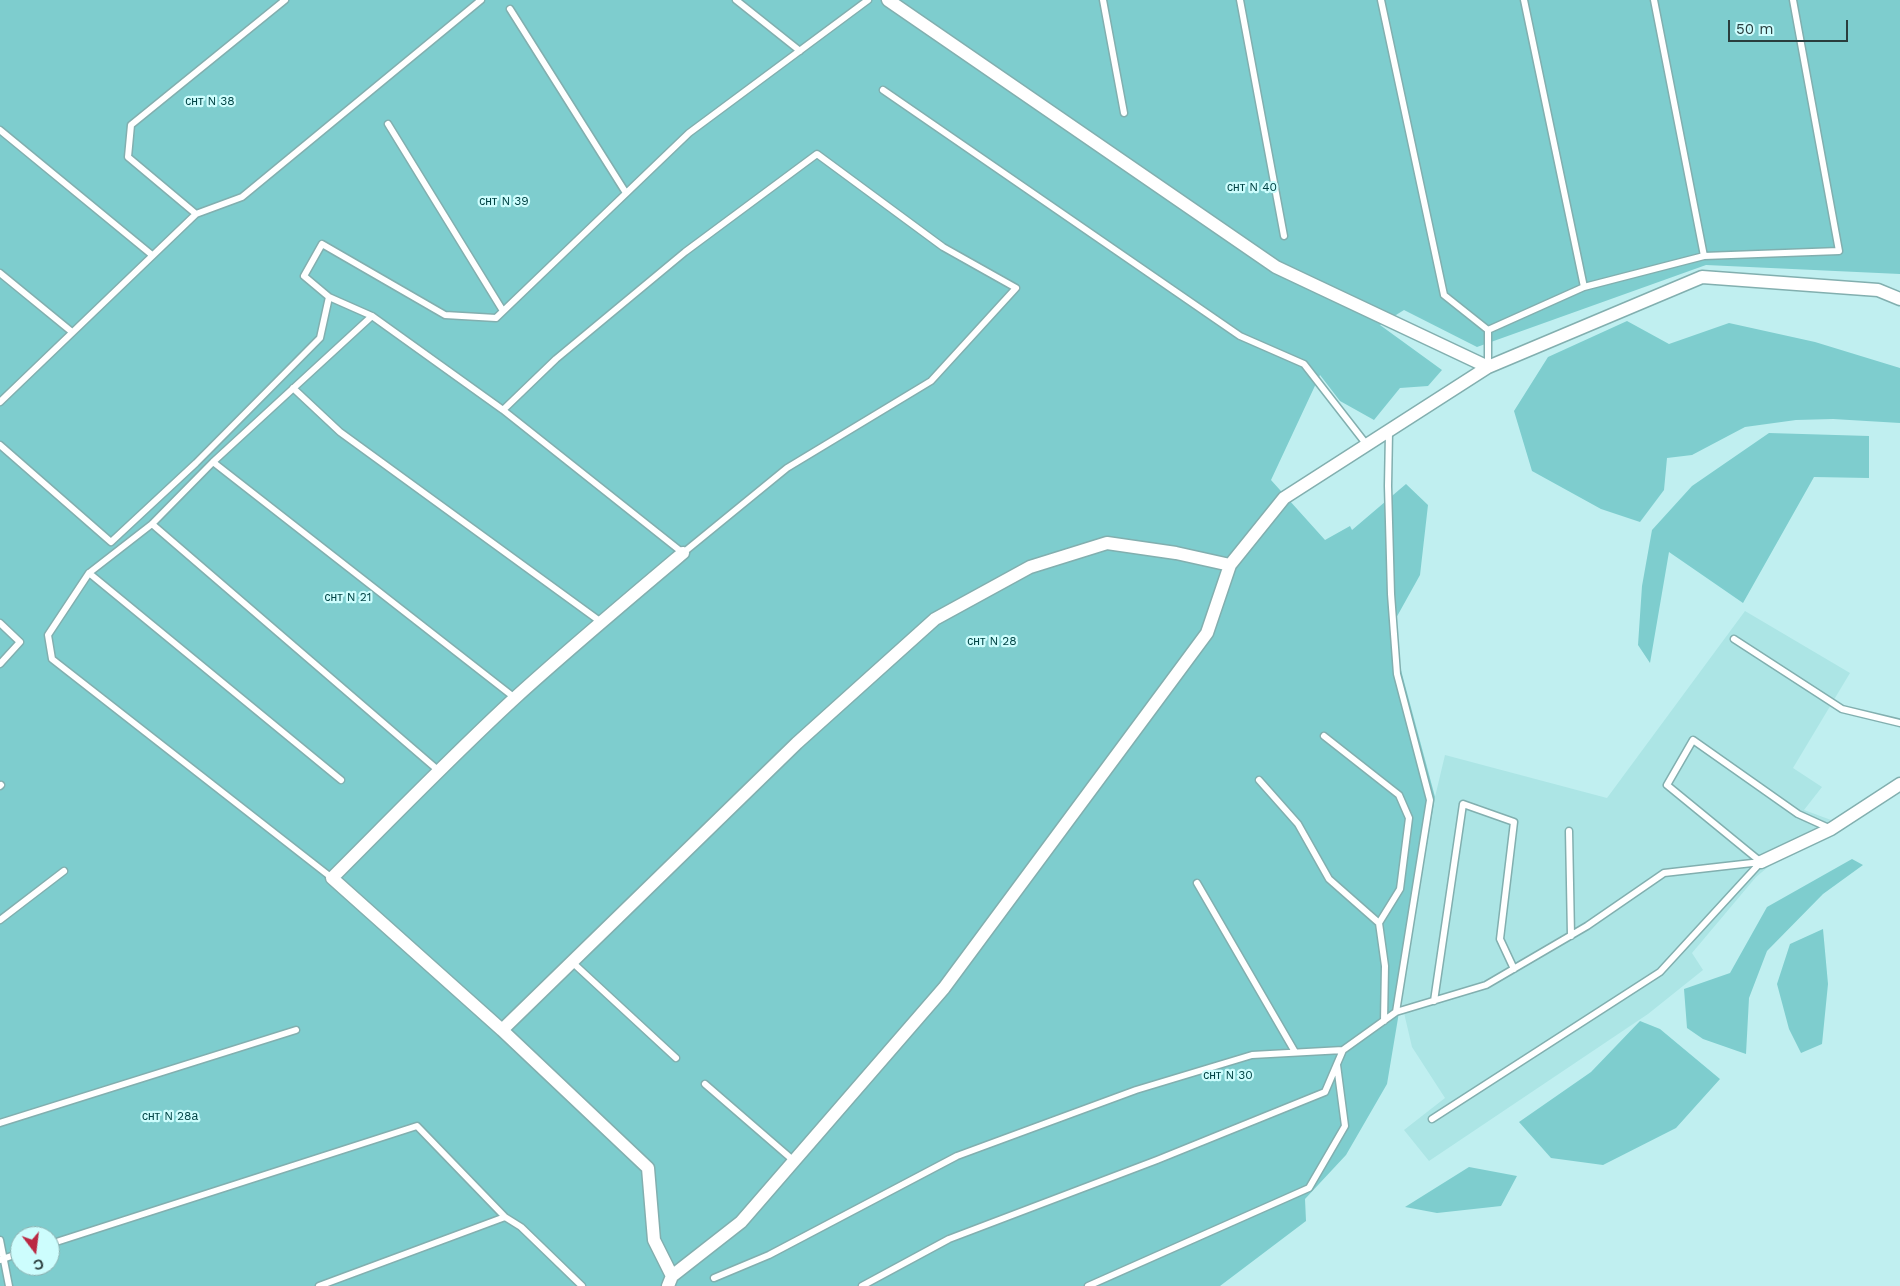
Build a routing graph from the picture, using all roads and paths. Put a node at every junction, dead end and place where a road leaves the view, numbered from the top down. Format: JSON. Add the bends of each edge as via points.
{"nodes":[{"id":1,"x":285,"y":0,"type":"edge"},
{"id":2,"x":481,"y":0,"type":"edge"},
{"id":3,"x":736,"y":0,"type":"edge"},
{"id":4,"x":868,"y":0,"type":"edge"},
{"id":5,"x":888,"y":0,"type":"edge"},
{"id":6,"x":1103,"y":0,"type":"edge"},
{"id":7,"x":1240,"y":0,"type":"edge"},
{"id":8,"x":1381,"y":0,"type":"edge"},
{"id":9,"x":1524,"y":0,"type":"edge"},
{"id":10,"x":1654,"y":0,"type":"edge"},
{"id":11,"x":1793,"y":0,"type":"edge"},
{"id":12,"x":510,"y":9,"type":"dead end"},
{"id":13,"x":800,"y":51,"type":"junction"},
{"id":14,"x":883,"y":90,"type":"dead end"},
{"id":15,"x":1124,"y":112,"type":"dead end"},
{"id":16,"x":388,"y":124,"type":"dead end"},
{"id":17,"x":0,"y":130,"type":"edge"},
{"id":18,"x":626,"y":193,"type":"junction"},
{"id":19,"x":196,"y":214,"type":"junction"},
{"id":20,"x":1284,"y":236,"type":"dead end"},
{"id":21,"x":152,"y":255,"type":"junction"},
{"id":22,"x":1704,"y":256,"type":"junction"},
{"id":23,"x":0,"y":273,"type":"edge"},
{"id":24,"x":1584,"y":287,"type":"junction"},
{"id":25,"x":329,"y":298,"type":"junction"},
{"id":26,"x":1900,"y":299,"type":"edge"},
{"id":27,"x":503,"y":311,"type":"junction"},
{"id":28,"x":372,"y":316,"type":"junction"},
{"id":29,"x":1488,"y":330,"type":"junction"},
{"id":30,"x":72,"y":332,"type":"junction"},
{"id":31,"x":1488,"y":367,"type":"junction"},
{"id":32,"x":293,"y":388,"type":"junction"},
{"id":33,"x":0,"y":402,"type":"edge"},
{"id":34,"x":503,"y":410,"type":"junction"},
{"id":35,"x":1388,"y":431,"type":"junction"},
{"id":36,"x":0,"y":445,"type":"edge"},
{"id":37,"x":1367,"y":445,"type":"junction"},
{"id":38,"x":213,"y":462,"type":"junction"},
{"id":39,"x":152,"y":524,"type":"junction"},
{"id":40,"x":683,"y":553,"type":"junction"},
{"id":41,"x":1230,"y":565,"type":"junction"},
{"id":42,"x":89,"y":573,"type":"junction"},
{"id":43,"x":601,"y":622,"type":"junction"},
{"id":44,"x":0,"y":623,"type":"edge"},
{"id":45,"x":1734,"y":639,"type":"dead end"},
{"id":46,"x":0,"y":664,"type":"edge"},
{"id":47,"x":516,"y":698,"type":"junction"},
{"id":48,"x":1900,"y":723,"type":"edge"},
{"id":49,"x":1324,"y":736,"type":"dead end"},
{"id":50,"x":439,"y":771,"type":"junction"},
{"id":51,"x":341,"y":780,"type":"dead end"},
{"id":52,"x":1259,"y":780,"type":"dead end"},
{"id":53,"x":1900,"y":784,"type":"edge"},
{"id":54,"x":1831,"y":829,"type":"junction"},
{"id":55,"x":1570,"y":831,"type":"dead end"},
{"id":56,"x":1761,"y":862,"type":"junction"},
{"id":57,"x":64,"y":871,"type":"dead end"},
{"id":58,"x":332,"y":878,"type":"junction"},
{"id":59,"x":1197,"y":883,"type":"dead end"},
{"id":60,"x":0,"y":920,"type":"edge"},
{"id":61,"x":1378,"y":923,"type":"junction"},
{"id":62,"x":1571,"y":936,"type":"junction"},
{"id":63,"x":572,"y":962,"type":"junction"},
{"id":64,"x":1514,"y":968,"type":"junction"},
{"id":65,"x":1434,"y":1000,"type":"junction"},
{"id":66,"x":1396,"y":1012,"type":"junction"},
{"id":67,"x":1384,"y":1021,"type":"junction"},
{"id":68,"x":296,"y":1030,"type":"dead end"},
{"id":69,"x":502,"y":1030,"type":"junction"},
{"id":70,"x":1343,"y":1050,"type":"junction"},
{"id":71,"x":1295,"y":1052,"type":"junction"},
{"id":72,"x":676,"y":1058,"type":"dead end"},
{"id":73,"x":1337,"y":1064,"type":"junction"},
{"id":74,"x":705,"y":1084,"type":"dead end"},
{"id":75,"x":1432,"y":1119,"type":"dead end"},
{"id":76,"x":0,"y":1123,"type":"edge"},
{"id":77,"x":794,"y":1161,"type":"junction"},
{"id":78,"x":505,"y":1217,"type":"junction"},
{"id":79,"x":0,"y":1240,"type":"edge"},
{"id":80,"x":60,"y":1241,"type":"edge"},
{"id":81,"x":2,"y":1259,"type":"edge"},
{"id":82,"x":714,"y":1278,"type":"dead end"},
{"id":83,"x":670,"y":1281,"type":"edge"},
{"id":84,"x":9,"y":1286,"type":"edge"},
{"id":85,"x":319,"y":1286,"type":"edge"},
{"id":86,"x":582,"y":1286,"type":"edge"},
{"id":87,"x":862,"y":1286,"type":"edge"},
{"id":88,"x":1088,"y":1286,"type":"edge"}],
"edges":[{"from":1,"to":19,"type":"lane","via":[[131,125],[128,157]]},
{"from":2,"to":19,"type":"lane","via":[[242,197]]},
{"from":3,"to":13,"type":"lane"},
{"from":4,"to":13,"type":"lane"},
{"from":5,"to":31,"type":"street","via":[[1276,267]]},
{"from":6,"to":15,"type":"lane"},
{"from":7,"to":20,"type":"lane"},
{"from":8,"to":29,"type":"lane","via":[[1444,295]]},
{"from":9,"to":24,"type":"lane"},
{"from":10,"to":22,"type":"lane"},
{"from":11,"to":22,"type":"lane","via":[[1839,251]]},
{"from":12,"to":18,"type":"lane"},
{"from":13,"to":18,"type":"lane","via":[[689,133]]},
{"from":14,"to":37,"type":"lane","via":[[1240,336],[1304,364]]},
{"from":16,"to":27,"type":"lane"},
{"from":17,"to":21,"type":"lane"},
{"from":18,"to":27,"type":"lane"},
{"from":19,"to":21,"type":"lane"},
{"from":21,"to":30,"type":"lane"},
{"from":22,"to":24,"type":"lane"},
{"from":23,"to":30,"type":"lane"},
{"from":24,"to":29,"type":"lane"},
{"from":25,"to":27,"type":"lane","via":[[304,276],[322,244],[445,315],[496,318]]},
{"from":25,"to":28,"type":"lane"},
{"from":25,"to":36,"type":"lane","via":[[320,338],[196,463],[111,542]]},
{"from":26,"to":31,"type":"street","via":[[1878,290],[1702,277]]},
{"from":28,"to":32,"type":"lane"},
{"from":28,"to":34,"type":"lane"},
{"from":29,"to":31,"type":"lane"},
{"from":30,"to":33,"type":"lane"},
{"from":31,"to":35,"type":"street"},
{"from":32,"to":38,"type":"lane"},
{"from":32,"to":43,"type":"lane","via":[[340,432]]},
{"from":34,"to":40,"type":"lane"},
{"from":34,"to":40,"type":"lane","via":[[556,358],[685,252],[817,154],[943,247],[1016,288],[931,381],[787,468]]},
{"from":35,"to":37,"type":"street"},
{"from":35,"to":66,"type":"lane","via":[[1391,584],[1397,674],[1430,800]]},
{"from":37,"to":41,"type":"street","via":[[1284,498]]},
{"from":38,"to":39,"type":"lane"},
{"from":38,"to":47,"type":"lane"},
{"from":39,"to":42,"type":"lane"},
{"from":39,"to":50,"type":"lane"},
{"from":40,"to":43,"type":"street"},
{"from":41,"to":63,"type":"street","via":[[1107,543],[1030,567],[935,618],[797,743]]},
{"from":41,"to":77,"type":"street","via":[[1207,633],[944,988]]},
{"from":42,"to":51,"type":"lane"},
{"from":42,"to":58,"type":"lane","via":[[48,635],[52,660]]},
{"from":43,"to":47,"type":"street"},
{"from":44,"to":46,"type":"lane","via":[[20,642]]},
{"from":45,"to":48,"type":"lane","via":[[1842,709]]},
{"from":47,"to":50,"type":"street"},
{"from":49,"to":61,"type":"lane","via":[[1399,795],[1409,818],[1400,889]]},
{"from":50,"to":58,"type":"street"},
{"from":52,"to":61,"type":"lane","via":[[1298,824],[1329,879]]},
{"from":53,"to":54,"type":"street"},
{"from":54,"to":56,"type":"street"},
{"from":54,"to":56,"type":"lane","via":[[1798,814],[1693,740],[1667,786]]},
{"from":55,"to":62,"type":"lane"},
{"from":56,"to":62,"type":"lane","via":[[1664,874]]},
{"from":56,"to":75,"type":"lane","via":[[1660,972]]},
{"from":57,"to":60,"type":"lane"},
{"from":58,"to":69,"type":"street"},
{"from":59,"to":71,"type":"lane"},
{"from":61,"to":67,"type":"lane","via":[[1385,966]]},
{"from":62,"to":64,"type":"lane"},
{"from":63,"to":69,"type":"street"},
{"from":63,"to":72,"type":"lane"},
{"from":64,"to":65,"type":"lane","via":[[1486,984]]},
{"from":64,"to":65,"type":"lane","via":[[1500,939],[1514,822],[1463,804]]},
{"from":65,"to":66,"type":"lane"},
{"from":66,"to":67,"type":"lane"},
{"from":67,"to":70,"type":"lane"},
{"from":68,"to":76,"type":"lane"},
{"from":69,"to":83,"type":"street","via":[[648,1168],[654,1240]]},
{"from":70,"to":71,"type":"lane"},
{"from":70,"to":73,"type":"lane"},
{"from":71,"to":82,"type":"lane","via":[[1252,1055],[1145,1087],[956,1156],[769,1255]]},
{"from":73,"to":87,"type":"lane","via":[[1325,1092],[1158,1160],[949,1239]]},
{"from":73,"to":88,"type":"lane","via":[[1345,1126],[1309,1188]]},
{"from":74,"to":77,"type":"lane"},
{"from":77,"to":83,"type":"street","via":[[741,1222]]},
{"from":78,"to":80,"type":"lane","via":[[417,1126]]},
{"from":78,"to":85,"type":"lane"},
{"from":78,"to":86,"type":"lane","via":[[521,1227]]},
{"from":79,"to":81,"type":"lane"},
{"from":81,"to":84,"type":"lane"}]}
